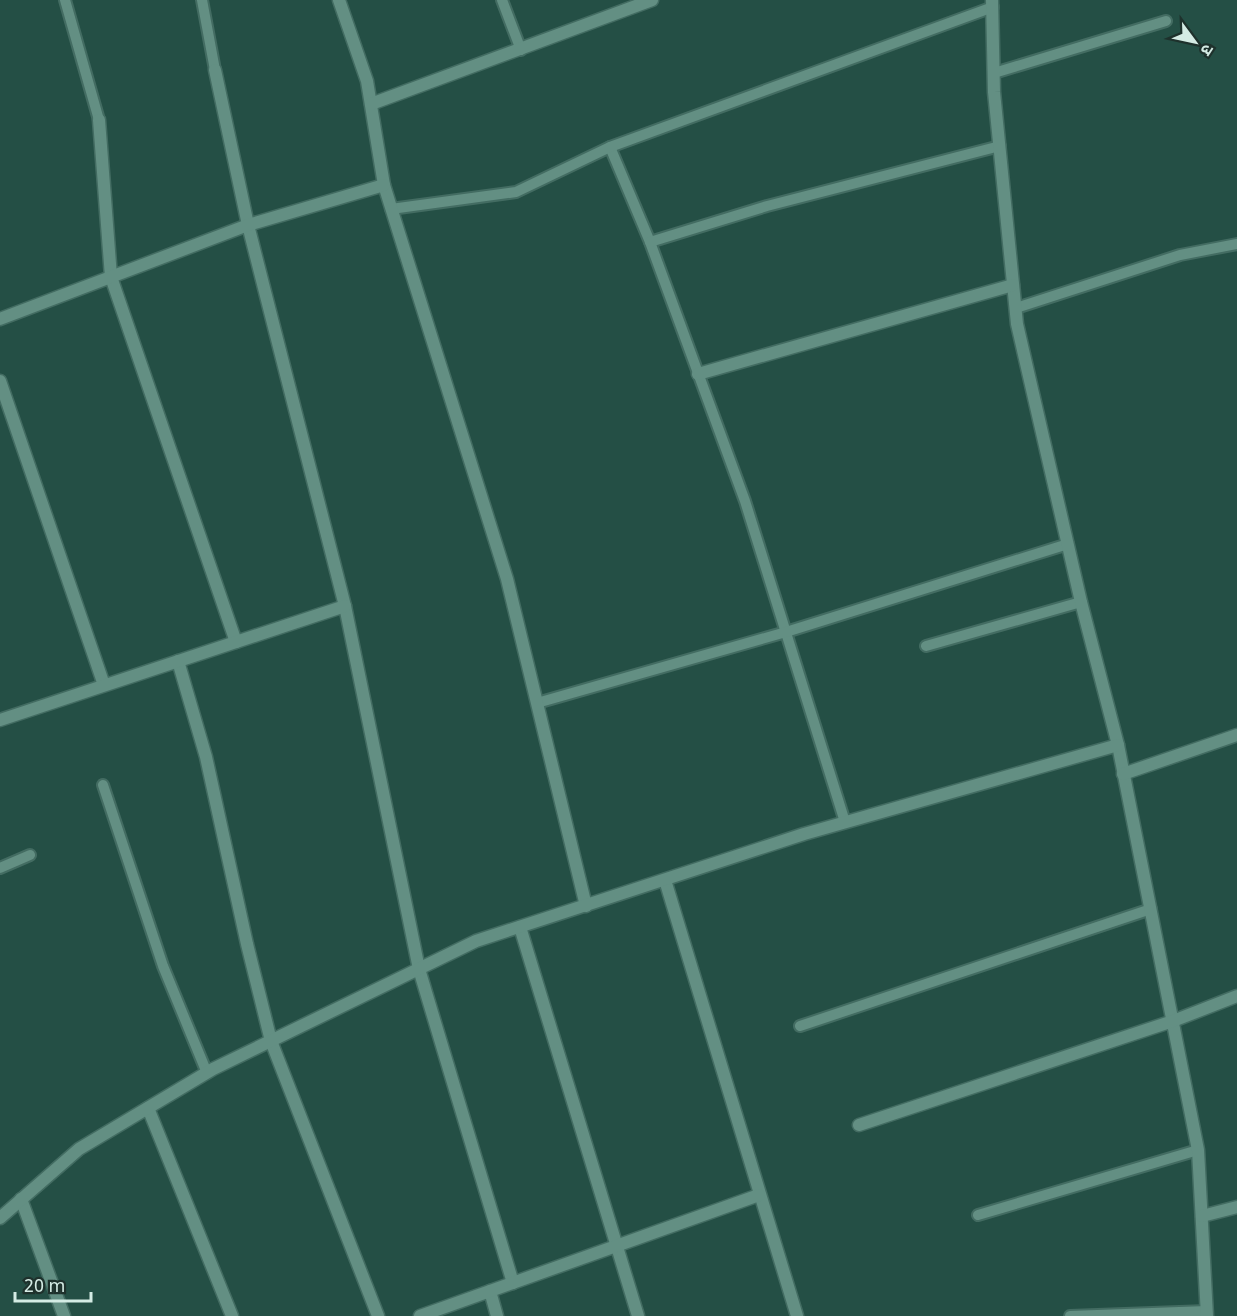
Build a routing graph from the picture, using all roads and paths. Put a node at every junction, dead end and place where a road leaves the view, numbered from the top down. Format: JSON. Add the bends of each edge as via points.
{"nodes":[{"id":1,"x":65,"y":0,"type":"edge"},
{"id":2,"x":202,"y":0,"type":"edge"},
{"id":3,"x":339,"y":0,"type":"edge"},
{"id":4,"x":502,"y":0,"type":"edge"},
{"id":5,"x":652,"y":0,"type":"edge"},
{"id":6,"x":992,"y":4,"type":"edge"},
{"id":7,"x":1166,"y":21,"type":"dead end"},
{"id":8,"x":522,"y":50,"type":"junction"},
{"id":9,"x":215,"y":70,"type":"joint"},
{"id":10,"x":994,"y":73,"type":"junction"},
{"id":11,"x":371,"y":105,"type":"junction"},
{"id":12,"x":99,"y":120,"type":"joint"},
{"id":13,"x":1000,"y":146,"type":"junction"},
{"id":14,"x":610,"y":147,"type":"junction"},
{"id":15,"x":384,"y":185,"type":"junction"},
{"id":16,"x":391,"y":209,"type":"junction"},
{"id":17,"x":248,"y":225,"type":"junction"},
{"id":18,"x":650,"y":242,"type":"junction"},
{"id":19,"x":1237,"y":244,"type":"edge"},
{"id":20,"x":111,"y":277,"type":"junction"},
{"id":21,"x":1013,"y":285,"type":"junction"},
{"id":22,"x":1016,"y":308,"type":"junction"},
{"id":23,"x":0,"y":319,"type":"edge"},
{"id":24,"x":698,"y":374,"type":"junction"},
{"id":25,"x":0,"y":381,"type":"edge"},
{"id":26,"x":1068,"y":544,"type":"junction"},
{"id":27,"x":1081,"y":602,"type":"junction"},
{"id":28,"x":345,"y":606,"type":"junction"},
{"id":29,"x":786,"y":632,"type":"junction"},
{"id":30,"x":236,"y":642,"type":"junction"},
{"id":31,"x":926,"y":646,"type":"dead end"},
{"id":32,"x":178,"y":661,"type":"junction"},
{"id":33,"x":104,"y":685,"type":"junction"},
{"id":34,"x":537,"y":703,"type":"junction"},
{"id":35,"x":0,"y":720,"type":"edge"},
{"id":36,"x":1237,"y":735,"type":"edge"},
{"id":37,"x":1118,"y":745,"type":"junction"},
{"id":38,"x":1123,"y":774,"type":"junction"},
{"id":39,"x":103,"y":785,"type":"dead end"},
{"id":40,"x":845,"y":822,"type":"junction"},
{"id":41,"x":30,"y":855,"type":"dead end"},
{"id":42,"x":0,"y":868,"type":"edge"},
{"id":43,"x":665,"y":880,"type":"junction"},
{"id":44,"x":586,"y":906,"type":"junction"},
{"id":45,"x":1151,"y":909,"type":"junction"},
{"id":46,"x":520,"y":927,"type":"junction"},
{"id":47,"x":419,"y":969,"type":"junction"},
{"id":48,"x":1237,"y":996,"type":"edge"},
{"id":49,"x":1173,"y":1022,"type":"junction"},
{"id":50,"x":800,"y":1026,"type":"dead end"},
{"id":51,"x":271,"y":1041,"type":"junction"},
{"id":52,"x":207,"y":1073,"type":"junction"},
{"id":53,"x":148,"y":1108,"type":"junction"},
{"id":54,"x":859,"y":1125,"type":"dead end"},
{"id":55,"x":1198,"y":1150,"type":"junction"},
{"id":56,"x":759,"y":1196,"type":"junction"},
{"id":57,"x":21,"y":1199,"type":"junction"},
{"id":58,"x":1237,"y":1207,"type":"edge"},
{"id":59,"x":978,"y":1215,"type":"dead end"},
{"id":60,"x":1202,"y":1216,"type":"junction"},
{"id":61,"x":0,"y":1218,"type":"edge"},
{"id":62,"x":615,"y":1247,"type":"junction"},
{"id":63,"x":513,"y":1283,"type":"junction"},
{"id":64,"x":490,"y":1291,"type":"junction"},
{"id":65,"x":1207,"y":1313,"type":"edge"},
{"id":66,"x":64,"y":1316,"type":"edge"},
{"id":67,"x":232,"y":1316,"type":"edge"},
{"id":68,"x":378,"y":1316,"type":"edge"},
{"id":69,"x":420,"y":1316,"type":"edge"},
{"id":70,"x":497,"y":1316,"type":"edge"},
{"id":71,"x":638,"y":1316,"type":"edge"},
{"id":72,"x":797,"y":1316,"type":"edge"},
{"id":73,"x":1070,"y":1316,"type":"edge"}],
"edges":[{"from":1,"to":12,"type":"lane"},
{"from":2,"to":9,"type":"lane"},
{"from":3,"to":11,"type":"street","via":[[367,81]]},
{"from":4,"to":8,"type":"lane"},
{"from":5,"to":8,"type":"street"},
{"from":6,"to":10,"type":"street"},
{"from":6,"to":14,"type":"lane"},
{"from":7,"to":10,"type":"lane"},
{"from":8,"to":11,"type":"street"},
{"from":9,"to":17,"type":"street"},
{"from":10,"to":13,"type":"street"},
{"from":11,"to":15,"type":"street"},
{"from":12,"to":20,"type":"street"},
{"from":13,"to":18,"type":"lane","via":[[767,206]]},
{"from":13,"to":21,"type":"street"},
{"from":14,"to":16,"type":"lane","via":[[516,192]]},
{"from":14,"to":18,"type":"lane"},
{"from":15,"to":16,"type":"street"},
{"from":15,"to":17,"type":"street"},
{"from":16,"to":34,"type":"street","via":[[507,579]]},
{"from":17,"to":20,"type":"street"},
{"from":17,"to":28,"type":"street"},
{"from":18,"to":24,"type":"lane"},
{"from":19,"to":22,"type":"lane","via":[[1180,255]]},
{"from":20,"to":23,"type":"street"},
{"from":20,"to":30,"type":"street"},
{"from":21,"to":22,"type":"street"},
{"from":21,"to":24,"type":"street"},
{"from":22,"to":26,"type":"street"},
{"from":24,"to":29,"type":"lane","via":[[745,501]]},
{"from":25,"to":33,"type":"street"},
{"from":26,"to":27,"type":"street"},
{"from":26,"to":29,"type":"lane"},
{"from":27,"to":31,"type":"lane"},
{"from":27,"to":37,"type":"street"},
{"from":28,"to":30,"type":"street"},
{"from":28,"to":47,"type":"street"},
{"from":29,"to":34,"type":"lane"},
{"from":29,"to":40,"type":"lane"},
{"from":30,"to":32,"type":"street"},
{"from":32,"to":33,"type":"street"},
{"from":32,"to":51,"type":"street","via":[[206,757]]},
{"from":33,"to":35,"type":"street"},
{"from":34,"to":44,"type":"street"},
{"from":36,"to":38,"type":"street"},
{"from":37,"to":38,"type":"street"},
{"from":37,"to":40,"type":"street"},
{"from":38,"to":45,"type":"street"},
{"from":39,"to":52,"type":"lane","via":[[163,966]]},
{"from":40,"to":43,"type":"street"},
{"from":41,"to":42,"type":"lane"},
{"from":43,"to":44,"type":"street"},
{"from":43,"to":56,"type":"street"},
{"from":44,"to":46,"type":"street"},
{"from":45,"to":49,"type":"street"},
{"from":45,"to":50,"type":"lane"},
{"from":46,"to":47,"type":"street","via":[[476,941]]},
{"from":46,"to":62,"type":"street"},
{"from":47,"to":51,"type":"street"},
{"from":47,"to":63,"type":"street"},
{"from":48,"to":49,"type":"street"},
{"from":49,"to":54,"type":"street"},
{"from":49,"to":55,"type":"street"},
{"from":51,"to":52,"type":"street"},
{"from":51,"to":68,"type":"street"},
{"from":52,"to":53,"type":"street"},
{"from":53,"to":57,"type":"street","via":[[79,1149]]},
{"from":53,"to":67,"type":"street"},
{"from":55,"to":59,"type":"lane"},
{"from":55,"to":60,"type":"street"},
{"from":56,"to":62,"type":"street"},
{"from":56,"to":72,"type":"street"},
{"from":57,"to":61,"type":"street"},
{"from":57,"to":66,"type":"street"},
{"from":58,"to":60,"type":"street"},
{"from":60,"to":65,"type":"street"},
{"from":62,"to":63,"type":"street"},
{"from":62,"to":71,"type":"street"},
{"from":63,"to":64,"type":"street"},
{"from":64,"to":69,"type":"street"},
{"from":64,"to":70,"type":"street"},
{"from":65,"to":73,"type":"lane"}]}
